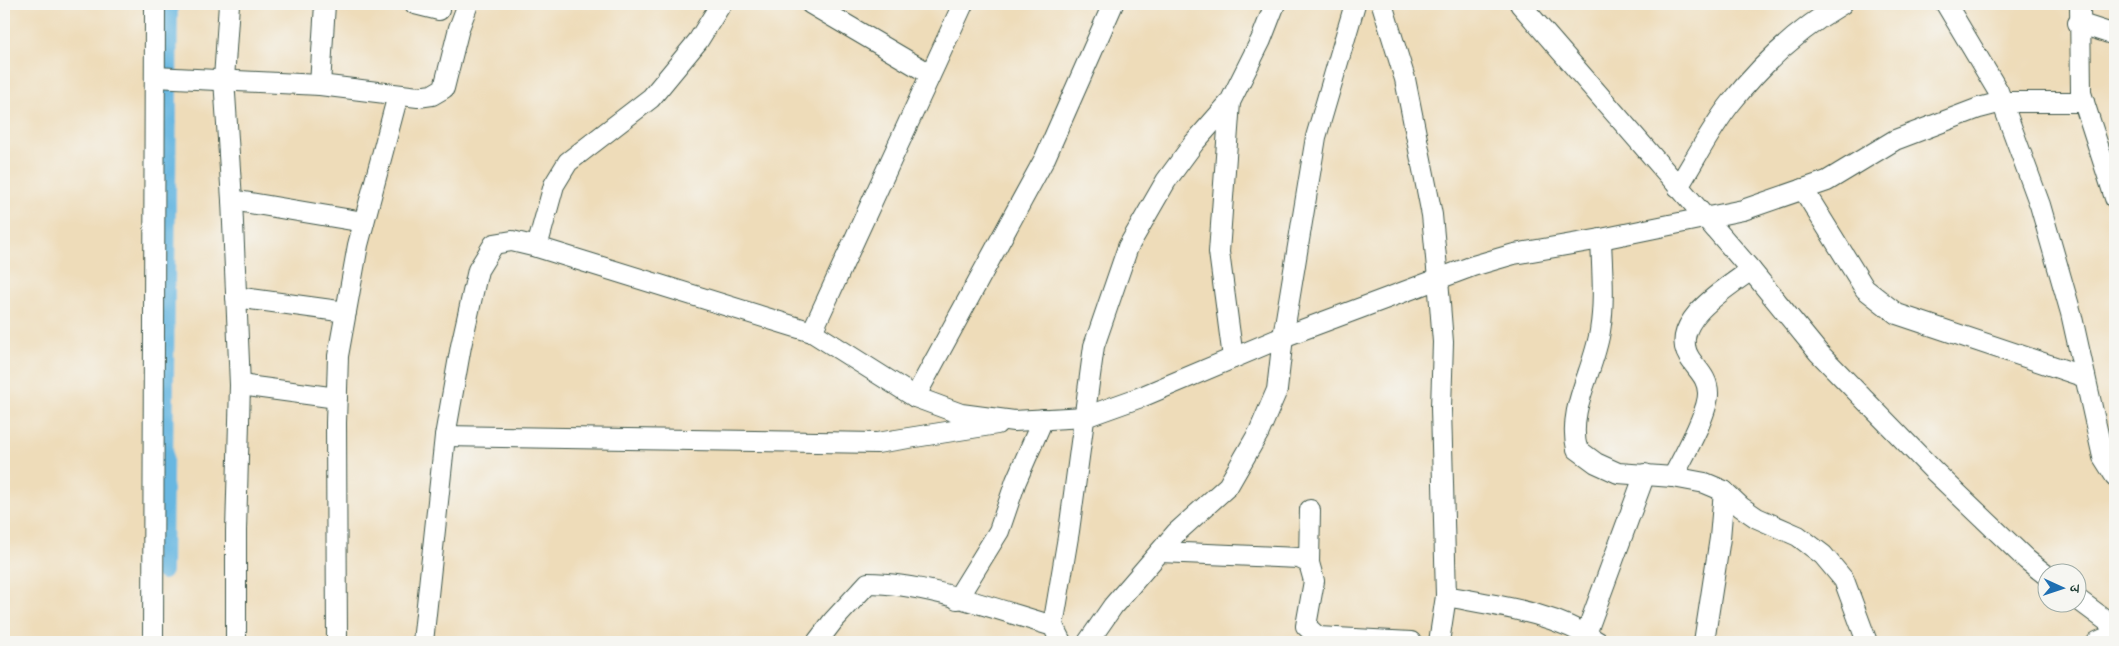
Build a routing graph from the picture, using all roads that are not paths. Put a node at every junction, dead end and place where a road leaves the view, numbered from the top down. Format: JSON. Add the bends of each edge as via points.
{"nodes":[{"id":1,"x":155,"y":4,"type":"edge"},
{"id":2,"x":229,"y":4,"type":"edge"},
{"id":3,"x":325,"y":4,"type":"edge"},
{"id":4,"x":415,"y":4,"type":"edge"},
{"id":5,"x":468,"y":4,"type":"edge"},
{"id":6,"x":721,"y":4,"type":"edge"},
{"id":7,"x":811,"y":4,"type":"edge"},
{"id":8,"x":963,"y":4,"type":"edge"},
{"id":9,"x":1113,"y":4,"type":"edge"},
{"id":10,"x":1275,"y":4,"type":"edge"},
{"id":11,"x":1355,"y":4,"type":"edge"},
{"id":12,"x":1382,"y":4,"type":"edge"},
{"id":13,"x":1520,"y":4,"type":"edge"},
{"id":14,"x":1842,"y":4,"type":"edge"},
{"id":15,"x":1946,"y":4,"type":"edge"},
{"id":16,"x":439,"y":10,"type":"dead end"},
{"id":17,"x":2079,"y":13,"type":"edge"},
{"id":18,"x":2115,"y":35,"type":"edge"},
{"id":19,"x":930,"y":74,"type":"junction"},
{"id":20,"x":155,"y":77,"type":"junction"},
{"id":21,"x":224,"y":79,"type":"junction"},
{"id":22,"x":320,"y":85,"type":"junction"},
{"id":23,"x":398,"y":94,"type":"junction"},
{"id":24,"x":1230,"y":102,"type":"junction"},
{"id":25,"x":2002,"y":102,"type":"junction"},
{"id":26,"x":2084,"y":102,"type":"junction"},
{"id":27,"x":1678,"y":187,"type":"junction"},
{"id":28,"x":1803,"y":189,"type":"junction"},
{"id":29,"x":2115,"y":198,"type":"edge"},
{"id":30,"x":232,"y":200,"type":"junction"},
{"id":31,"x":1703,"y":216,"type":"junction"},
{"id":32,"x":364,"y":222,"type":"junction"},
{"id":33,"x":1601,"y":239,"type":"junction"},
{"id":34,"x":537,"y":247,"type":"junction"},
{"id":35,"x":1751,"y":270,"type":"junction"},
{"id":36,"x":1438,"y":279,"type":"junction"},
{"id":37,"x":236,"y":296,"type":"junction"},
{"id":38,"x":346,"y":312,"type":"junction"},
{"id":39,"x":812,"y":332,"type":"junction"},
{"id":40,"x":1283,"y":337,"type":"junction"},
{"id":41,"x":1233,"y":358,"type":"junction"},
{"id":42,"x":2085,"y":377,"type":"junction"},
{"id":43,"x":240,"y":385,"type":"junction"},
{"id":44,"x":915,"y":397,"type":"junction"},
{"id":45,"x":337,"y":398,"type":"junction"},
{"id":46,"x":1085,"y":417,"type":"junction"},
{"id":47,"x":1043,"y":419,"type":"junction"},
{"id":48,"x":1014,"y":421,"type":"junction"},
{"id":49,"x":445,"y":436,"type":"junction"},
{"id":50,"x":1645,"y":474,"type":"junction"},
{"id":51,"x":2115,"y":476,"type":"edge"},
{"id":52,"x":1673,"y":477,"type":"junction"},
{"id":53,"x":1724,"y":492,"type":"junction"},
{"id":54,"x":1310,"y":510,"type":"dead end"},
{"id":55,"x":1160,"y":552,"type":"junction"},
{"id":56,"x":1309,"y":563,"type":"junction"},
{"id":57,"x":2036,"y":567,"type":"edge"},
{"id":58,"x":1446,"y":596,"type":"junction"},
{"id":59,"x":957,"y":599,"type":"junction"},
{"id":60,"x":2086,"y":606,"type":"edge"},
{"id":61,"x":2115,"y":628,"type":"edge"},
{"id":62,"x":1057,"y":634,"type":"edge"},
{"id":63,"x":2115,"y":634,"type":"edge"},
{"id":64,"x":1592,"y":638,"type":"edge"},
{"id":65,"x":153,"y":642,"type":"edge"},
{"id":66,"x":236,"y":642,"type":"edge"},
{"id":67,"x":337,"y":642,"type":"edge"},
{"id":68,"x":423,"y":642,"type":"edge"},
{"id":69,"x":817,"y":642,"type":"edge"},
{"id":70,"x":1088,"y":642,"type":"edge"},
{"id":71,"x":1411,"y":642,"type":"edge"},
{"id":72,"x":1439,"y":642,"type":"edge"},
{"id":73,"x":1704,"y":642,"type":"edge"},
{"id":74,"x":1868,"y":642,"type":"edge"},
{"id":75,"x":2097,"y":642,"type":"edge"}],
"edges":[{"from":1,"to":20,"type":"street"},
{"from":2,"to":21,"type":"street"},
{"from":3,"to":22,"type":"street"},
{"from":4,"to":16,"type":"street"},
{"from":5,"to":23,"type":"street","via":[[444,88],[432,96]]},
{"from":6,"to":34,"type":"street","via":[[698,41],[651,98],[568,162],[554,185]]},
{"from":7,"to":19,"type":"street"},
{"from":8,"to":19,"type":"street"},
{"from":9,"to":44,"type":"street","via":[[1045,158]]},
{"from":10,"to":24,"type":"street"},
{"from":11,"to":40,"type":"street","via":[[1316,137]]},
{"from":12,"to":36,"type":"street","via":[[1407,88],[1432,215]]},
{"from":13,"to":27,"type":"street"},
{"from":14,"to":27,"type":"street","via":[[1814,21],[1770,60],[1730,104]]},
{"from":15,"to":25,"type":"street"},
{"from":17,"to":18,"type":"street"},
{"from":17,"to":26,"type":"street"},
{"from":19,"to":39,"type":"street"},
{"from":20,"to":21,"type":"street"},
{"from":20,"to":65,"type":"street"},
{"from":21,"to":22,"type":"street"},
{"from":21,"to":30,"type":"street"},
{"from":22,"to":23,"type":"street"},
{"from":23,"to":32,"type":"street"},
{"from":24,"to":41,"type":"street","via":[[1219,252]]},
{"from":24,"to":46,"type":"street","via":[[1166,181],[1128,247],[1094,346]]},
{"from":25,"to":26,"type":"street"},
{"from":25,"to":28,"type":"street","via":[[1895,140],[1827,182]]},
{"from":25,"to":42,"type":"street","via":[[2040,205],[2071,313]]},
{"from":26,"to":29,"type":"street"},
{"from":27,"to":31,"type":"street"},
{"from":28,"to":31,"type":"street","via":[[1742,210]]},
{"from":28,"to":42,"type":"street","via":[[1865,289],[1897,314]]},
{"from":30,"to":32,"type":"street"},
{"from":30,"to":37,"type":"street"},
{"from":31,"to":33,"type":"street"},
{"from":31,"to":35,"type":"street"},
{"from":32,"to":38,"type":"street"},
{"from":33,"to":36,"type":"street","via":[[1514,254]]},
{"from":33,"to":50,"type":"street","via":[[1601,331],[1573,433],[1577,449],[1596,463],[1618,472]]},
{"from":34,"to":39,"type":"street"},
{"from":34,"to":49,"type":"street","via":[[512,241],[494,244],[478,270]]},
{"from":35,"to":52,"type":"street","via":[[1714,298],[1690,321],[1684,334],[1684,345],[1703,373],[1708,394],[1695,434]]},
{"from":35,"to":57,"type":"street","via":[[1818,352],[1933,470]]},
{"from":36,"to":40,"type":"street"},
{"from":36,"to":58,"type":"street","via":[[1443,342],[1441,408]]},
{"from":37,"to":38,"type":"street"},
{"from":37,"to":43,"type":"street"},
{"from":38,"to":45,"type":"street","via":[[338,356]]},
{"from":39,"to":44,"type":"street"},
{"from":40,"to":41,"type":"street"},
{"from":40,"to":55,"type":"street","via":[[1277,390],[1259,432],[1228,486]]},
{"from":41,"to":46,"type":"street"},
{"from":42,"to":51,"type":"street","via":[[2103,457]]},
{"from":43,"to":45,"type":"street"},
{"from":43,"to":66,"type":"street"},
{"from":44,"to":48,"type":"street","via":[[961,414]]},
{"from":45,"to":67,"type":"street"},
{"from":46,"to":47,"type":"street"},
{"from":46,"to":62,"type":"street"},
{"from":47,"to":48,"type":"street"},
{"from":47,"to":59,"type":"street","via":[[1016,481],[1000,531]]},
{"from":48,"to":49,"type":"street","via":[[877,443]]},
{"from":49,"to":68,"type":"street"},
{"from":50,"to":52,"type":"street"},
{"from":50,"to":64,"type":"street"},
{"from":52,"to":53,"type":"street","via":[[1705,483]]},
{"from":53,"to":73,"type":"street"},
{"from":53,"to":74,"type":"street","via":[[1757,518],[1798,536],[1823,555],[1844,580]]},
{"from":54,"to":56,"type":"street"},
{"from":55,"to":56,"type":"street","via":[[1299,558]]},
{"from":55,"to":70,"type":"street","via":[[1113,606]]},
{"from":56,"to":71,"type":"street","via":[[1314,581],[1306,626],[1318,637]]},
{"from":58,"to":64,"type":"street","via":[[1539,613]]},
{"from":58,"to":72,"type":"street"},
{"from":59,"to":62,"type":"street"},
{"from":59,"to":69,"type":"street","via":[[889,583],[868,583]]},
{"from":60,"to":61,"type":"street"},
{"from":63,"to":75,"type":"street"}]}
